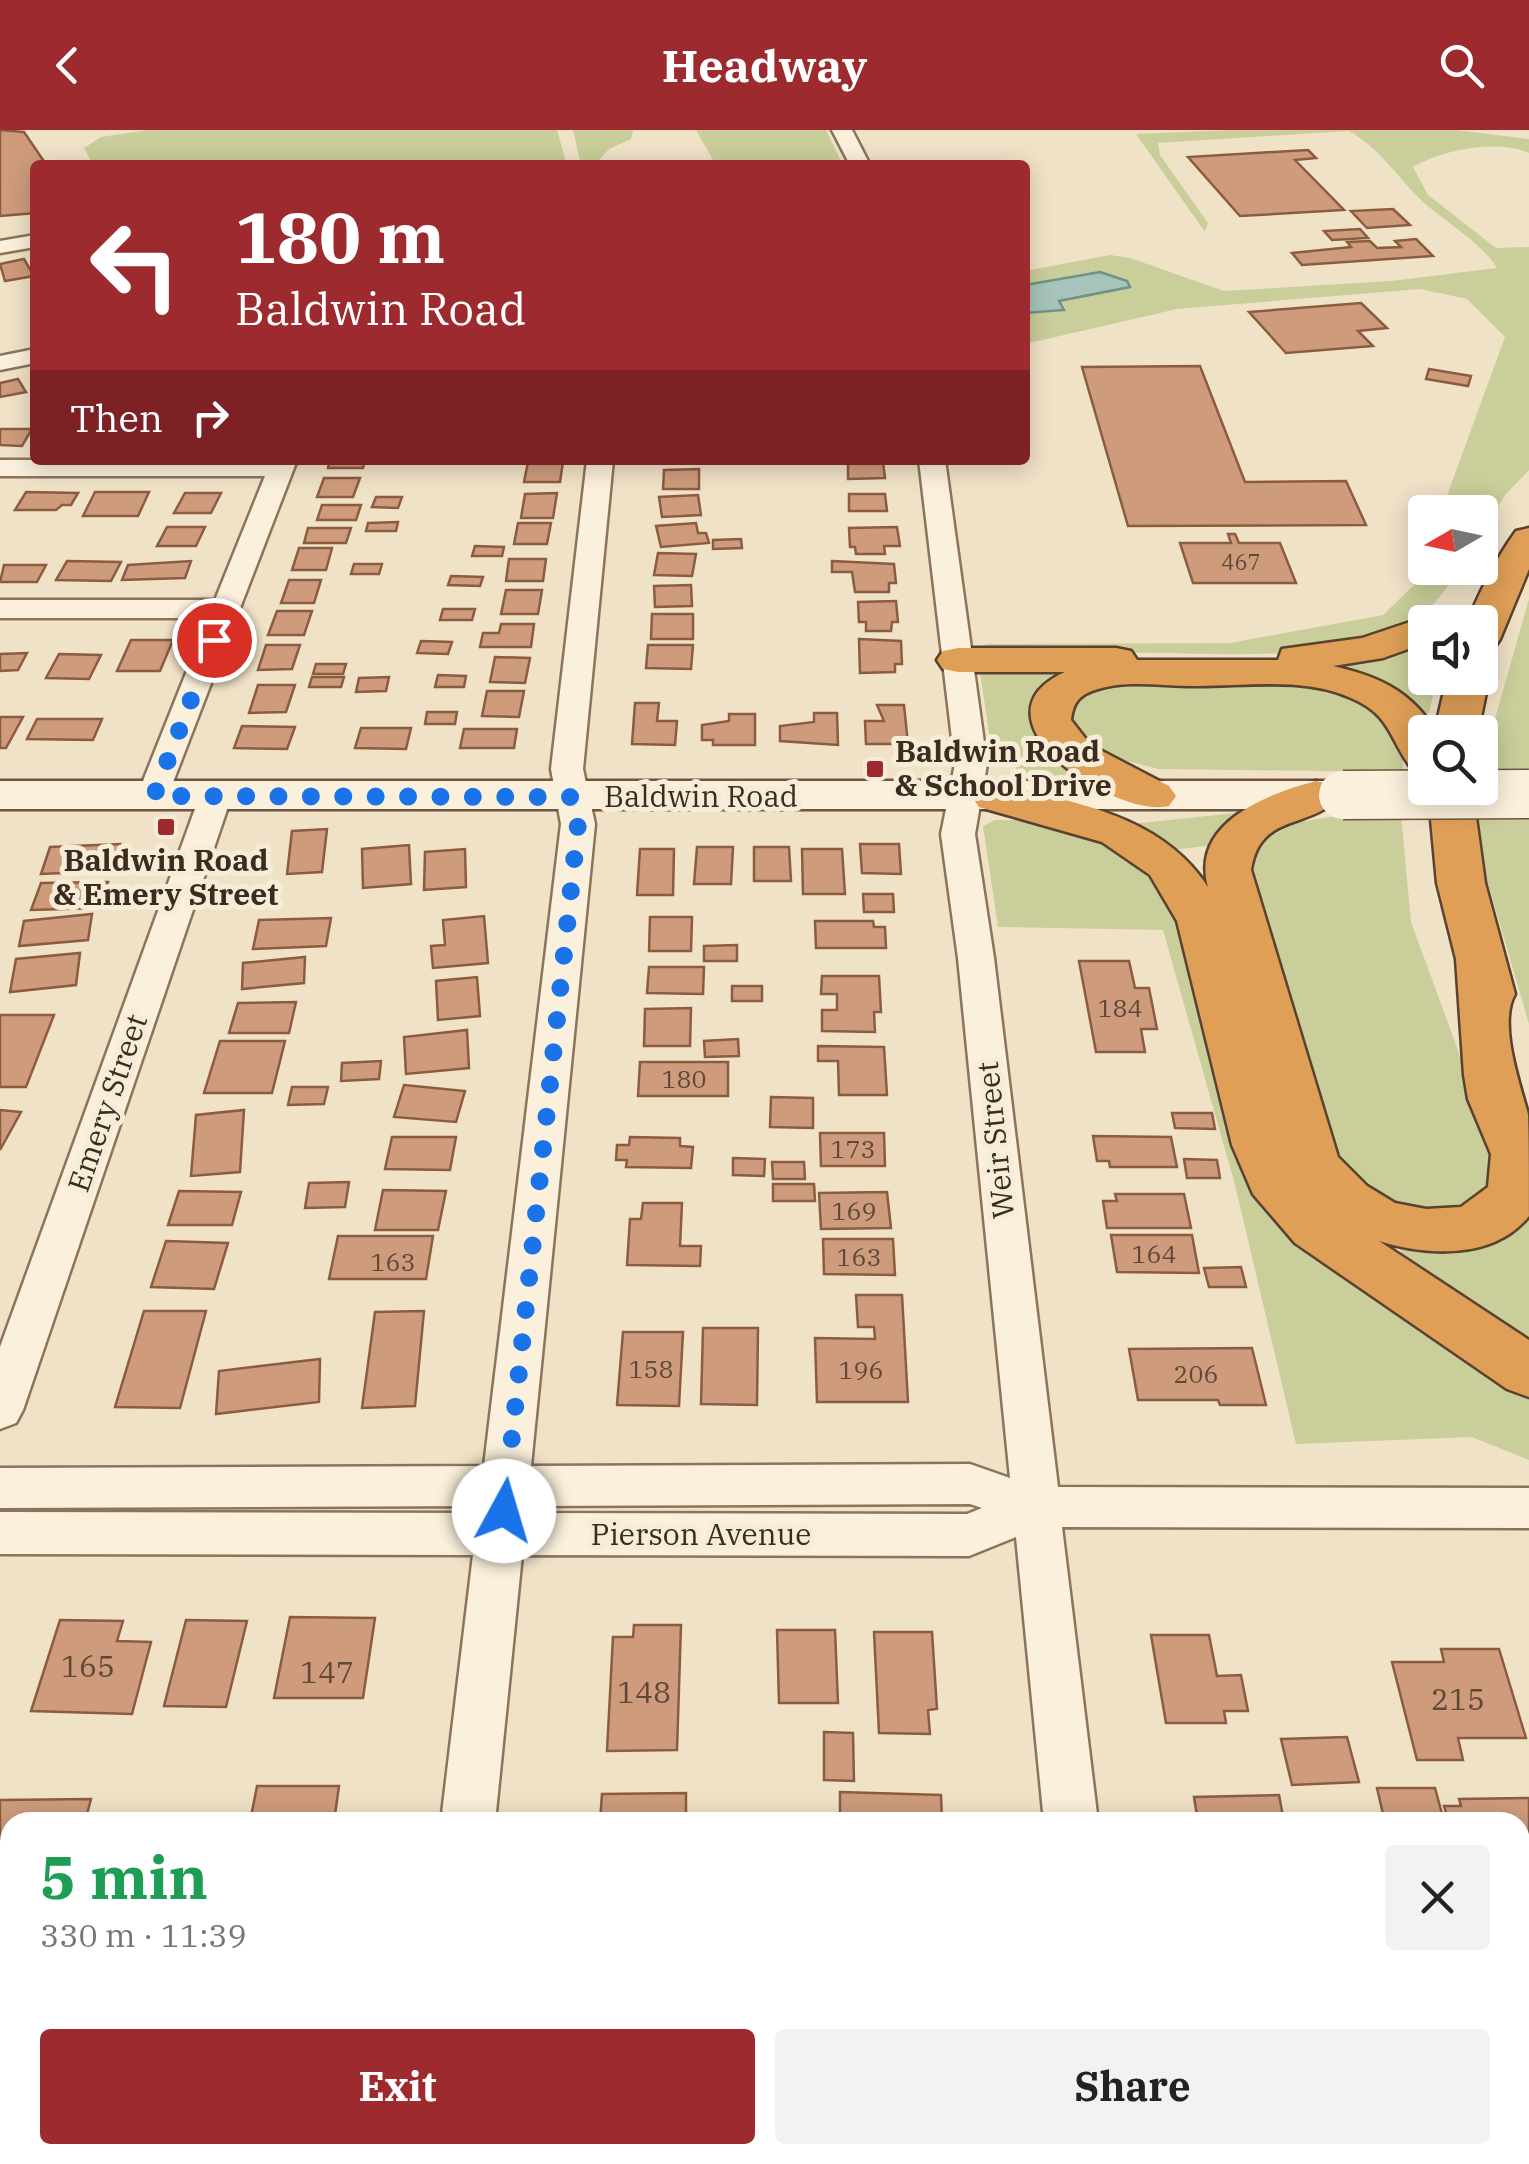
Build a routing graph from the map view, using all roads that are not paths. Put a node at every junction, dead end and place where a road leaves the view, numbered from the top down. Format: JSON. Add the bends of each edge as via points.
{"nodes":[{"id":1,"x":842,"y":130,"type":"edge"},
{"id":2,"x":857,"y":160,"type":"edge"},
{"id":3,"x":30,"y":241,"type":"edge"},
{"id":4,"x":0,"y":247,"type":"edge"},
{"id":5,"x":30,"y":357,"type":"edge"},
{"id":6,"x":0,"y":363,"type":"edge"},
{"id":7,"x":212,"y":465,"type":"edge"},
{"id":8,"x":283,"y":465,"type":"edge"},
{"id":9,"x":599,"y":465,"type":"edge"},
{"id":10,"x":933,"y":465,"type":"edge"},
{"id":11,"x":0,"y":468,"type":"edge"},
{"id":12,"x":1525,"y":521,"type":"edge"},
{"id":13,"x":1498,"y":547,"type":"edge"},
{"id":14,"x":1470,"y":585,"type":"edge"},
{"id":15,"x":1454,"y":605,"type":"edge"},
{"id":16,"x":1494,"y":605,"type":"edge"},
{"id":17,"x":0,"y":609,"type":"edge"},
{"id":18,"x":226,"y":609,"type":"junction"},
{"id":19,"x":1408,"y":635,"type":"edge"},
{"id":20,"x":958,"y":660,"type":"junction"},
{"id":21,"x":1408,"y":721,"type":"edge"},
{"id":22,"x":1529,"y":794,"type":"edge"},
{"id":23,"x":0,"y":795,"type":"edge"},
{"id":24,"x":216,"y":795,"type":"junction"},
{"id":25,"x":1330,"y":795,"type":"junction"},
{"id":26,"x":154,"y":796,"type":"junction"},
{"id":27,"x":1153,"y":796,"type":"junction"},
{"id":28,"x":572,"y":797,"type":"junction"},
{"id":29,"x":979,"y":797,"type":"junction"},
{"id":30,"x":1441,"y":805,"type":"edge"},
{"id":31,"x":1452,"y":805,"type":"edge"},
{"id":32,"x":1456,"y":850,"type":"junction"},
{"id":33,"x":1480,"y":962,"type":"junction"},
{"id":34,"x":1529,"y":1089,"type":"edge"},
{"id":35,"x":1529,"y":1372,"type":"edge"},
{"id":36,"x":0,"y":1410,"type":"edge"},
{"id":37,"x":506,"y":1486,"type":"junction"},
{"id":38,"x":0,"y":1488,"type":"edge"},
{"id":39,"x":1037,"y":1507,"type":"junction"},
{"id":40,"x":1529,"y":1508,"type":"edge"},
{"id":41,"x":0,"y":1533,"type":"edge"},
{"id":42,"x":501,"y":1536,"type":"junction"},
{"id":43,"x":469,"y":1812,"type":"edge"},
{"id":44,"x":1071,"y":1812,"type":"edge"}],
"edges":[{"from":1,"to":2,"type":"street"},
{"from":3,"to":4,"type":"street"},
{"from":5,"to":6,"type":"street"},
{"from":7,"to":11,"type":"street"},
{"from":8,"to":18,"type":"street"},
{"from":9,"to":28,"type":"street","via":[[567,768]]},
{"from":10,"to":20,"type":"street","name":"Weir Street"},
{"from":12,"to":13,"type":"highway"},
{"from":12,"to":16,"type":"highway"},
{"from":14,"to":15,"type":"highway"},
{"from":17,"to":18,"type":"street"},
{"from":18,"to":26,"type":"street"},
{"from":19,"to":20,"type":"highway","via":[[1369,649],[1297,658]]},
{"from":20,"to":29,"type":"street","name":"Weir Street"},
{"from":21,"to":27,"type":"highway","via":[[1368,690],[1316,676],[1119,674],[1078,682],[1058,695],[1049,714],[1067,746]]},
{"from":22,"to":25,"type":"main road","name":"Baldwin Road","bridge":true},
{"from":23,"to":26,"type":"main road","name":"Baldwin Road"},
{"from":24,"to":26,"type":"main road","name":"Baldwin Road"},
{"from":24,"to":28,"type":"main road","name":"Baldwin Road"},
{"from":24,"to":36,"type":"street","name":"Emery Street"},
{"from":25,"to":27,"type":"main road","name":"Baldwin Road"},
{"from":25,"to":33,"type":"highway","via":[[1245,828],[1230,847],[1227,870],[1312,1163],[1341,1198],[1384,1222],[1434,1232],[1477,1226],[1506,1209],[1521,1186],[1516,1143],[1493,1094]]},
{"from":27,"to":29,"type":"main road","name":"Baldwin Road"},
{"from":28,"to":29,"type":"main road","name":"Baldwin Road"},
{"from":28,"to":37,"type":"street","via":[[578,824]]},
{"from":29,"to":35,"type":"highway","via":[[1118,831],[1169,863],[1201,921],[1273,1180],[1315,1228]]},
{"from":29,"to":39,"type":"street","name":"Weir Street","via":[[958,834]]},
{"from":30,"to":32,"type":"highway"},
{"from":31,"to":32,"type":"highway"},
{"from":32,"to":33,"type":"highway"},
{"from":33,"to":34,"type":"highway"},
{"from":37,"to":38,"type":"street","name":"Pierson Avenue"},
{"from":37,"to":39,"type":"street","name":"Pierson Avenue","via":[[970,1484]]},
{"from":37,"to":42,"type":"street"},
{"from":39,"to":40,"type":"street","name":"Pierson Avenue"},
{"from":39,"to":42,"type":"street","name":"Pierson Avenue","via":[[969,1535]]},
{"from":39,"to":44,"type":"street","name":"Weir Street"},
{"from":41,"to":42,"type":"street","name":"Pierson Avenue"},
{"from":42,"to":43,"type":"street"}]}
